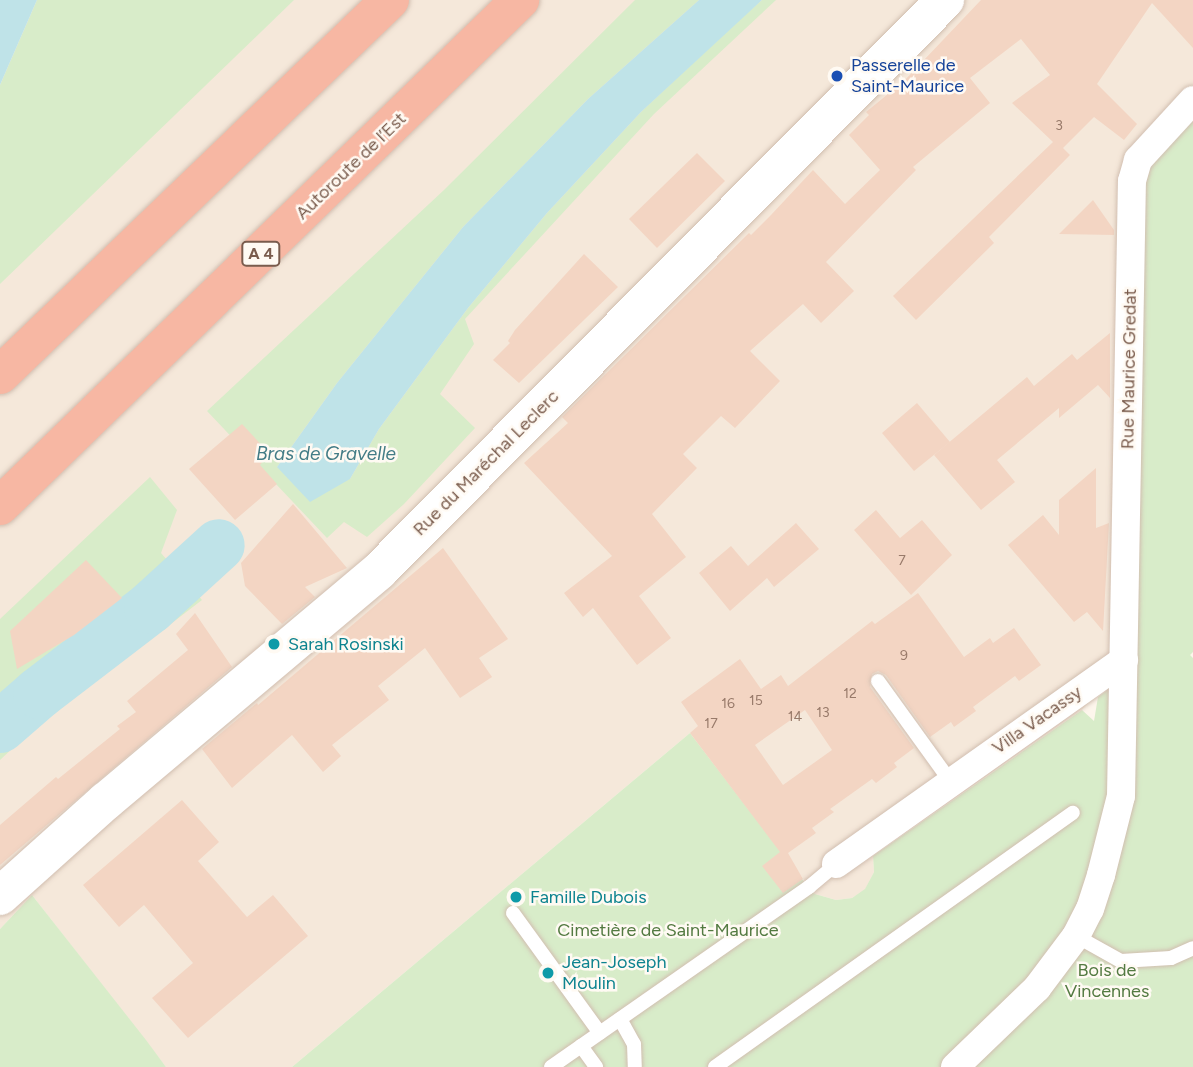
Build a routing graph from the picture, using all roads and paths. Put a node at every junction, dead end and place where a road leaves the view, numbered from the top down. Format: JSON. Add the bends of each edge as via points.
{"nodes":[{"id":1,"x":390,"y":0,"type":"edge"},
{"id":2,"x":520,"y":0,"type":"edge"},
{"id":3,"x":945,"y":0,"type":"edge"},
{"id":4,"x":1193,"y":100,"type":"edge"},
{"id":5,"x":0,"y":375,"type":"edge"},
{"id":6,"x":0,"y":506,"type":"edge"},
{"id":7,"x":1124,"y":660,"type":"junction"},
{"id":8,"x":878,"y":681,"type":"dead end"},
{"id":9,"x":950,"y":781,"type":"junction"},
{"id":10,"x":1073,"y":813,"type":"dead end"},
{"id":11,"x":836,"y":864,"type":"joint"},
{"id":12,"x":0,"y":896,"type":"edge"},
{"id":13,"x":513,"y":913,"type":"dead end"},
{"id":14,"x":1076,"y":936,"type":"junction"},
{"id":15,"x":1193,"y":948,"type":"edge"},
{"id":16,"x":620,"y":1019,"type":"junction"},
{"id":17,"x":600,"y":1033,"type":"junction"},
{"id":18,"x":581,"y":1045,"type":"junction"},
{"id":19,"x":551,"y":1067,"type":"edge"},
{"id":20,"x":596,"y":1067,"type":"edge"},
{"id":21,"x":635,"y":1067,"type":"edge"},
{"id":22,"x":715,"y":1067,"type":"edge"},
{"id":23,"x":955,"y":1067,"type":"edge"}],
"edges":[{"from":1,"to":5,"type":"highway"},
{"from":2,"to":6,"type":"highway","name":"Autoroute de l’Est","number":"A 4"},
{"from":3,"to":12,"type":"street","name":"Rue du Maréchal Leclerc","via":[[379,571]]},
{"from":4,"to":7,"type":"street","name":"Rue Maurice Gredat","via":[[1139,160],[1132,181]]},
{"from":7,"to":9,"type":"street","name":"Villa Vacassy"},
{"from":7,"to":14,"type":"street","name":"Rue Maurice Gredat","via":[[1121,796],[1101,875]]},
{"from":8,"to":9,"type":"lane"},
{"from":9,"to":11,"type":"street","name":"Villa Vacassy"},
{"from":10,"to":22,"type":"lane"},
{"from":11,"to":16,"type":"lane","via":[[810,887]]},
{"from":13,"to":17,"type":"lane"},
{"from":14,"to":15,"type":"lane","via":[[1121,961],[1171,958]]},
{"from":14,"to":23,"type":"street","name":"Rue Maurice Gredat","via":[[1037,988]]},
{"from":16,"to":17,"type":"lane"},
{"from":16,"to":21,"type":"lane","via":[[634,1044]]},
{"from":17,"to":18,"type":"lane"},
{"from":18,"to":19,"type":"lane"},
{"from":18,"to":20,"type":"lane"}]}
